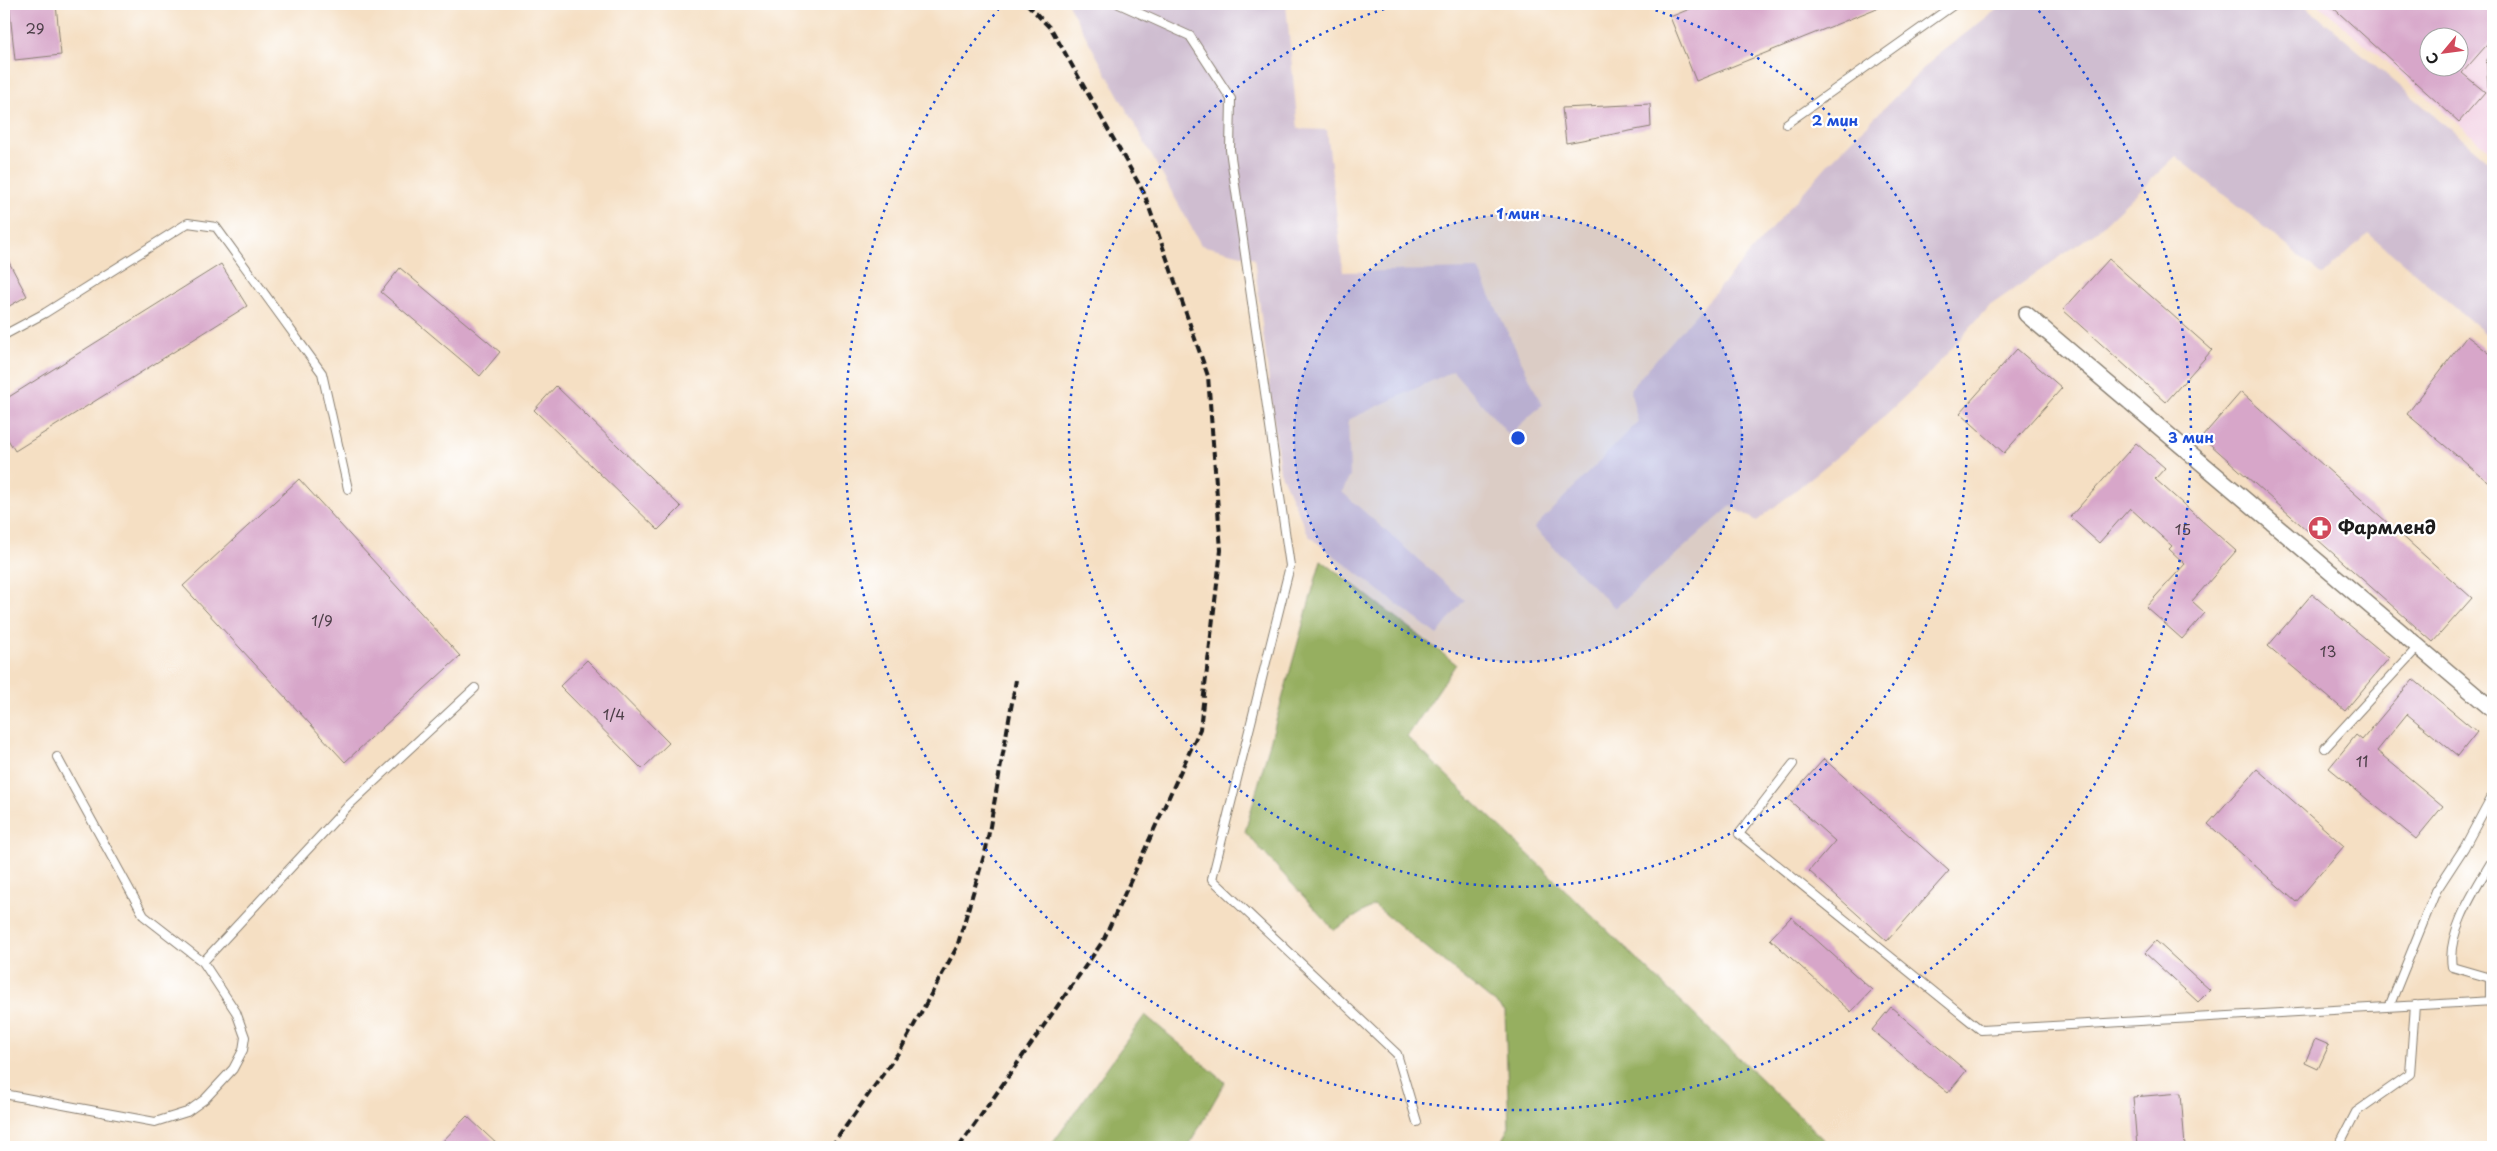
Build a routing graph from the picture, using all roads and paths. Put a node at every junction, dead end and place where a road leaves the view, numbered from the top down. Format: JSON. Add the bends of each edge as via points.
{"nodes":[{"id":1,"x":1119,"y":4,"type":"edge"},
{"id":2,"x":1955,"y":4,"type":"edge"},
{"id":3,"x":2493,"y":59,"type":"edge"},
{"id":4,"x":2493,"y":97,"type":"edge"},
{"id":5,"x":1786,"y":124,"type":"dead end"},
{"id":6,"x":2026,"y":314,"type":"dead end"},
{"id":7,"x":4,"y":335,"type":"edge"},
{"id":8,"x":348,"y":488,"type":"dead end"},
{"id":9,"x":2418,"y":647,"type":"junction"},
{"id":10,"x":475,"y":688,"type":"dead end"},
{"id":11,"x":2493,"y":710,"type":"edge"},
{"id":12,"x":2325,"y":748,"type":"dead end"},
{"id":13,"x":58,"y":757,"type":"dead end"},
{"id":14,"x":1793,"y":764,"type":"dead end"},
{"id":15,"x":2493,"y":794,"type":"edge"},
{"id":16,"x":2493,"y":859,"type":"edge"},
{"id":17,"x":203,"y":962,"type":"junction"},
{"id":18,"x":2493,"y":967,"type":"edge"},
{"id":19,"x":2490,"y":978,"type":"junction"},
{"id":20,"x":2492,"y":1002,"type":"edge"},
{"id":21,"x":2415,"y":1005,"type":"junction"},
{"id":22,"x":2389,"y":1007,"type":"junction"},
{"id":23,"x":4,"y":1094,"type":"edge"},
{"id":24,"x":1417,"y":1122,"type":"dead end"},
{"id":25,"x":2338,"y":1147,"type":"edge"}],
"edges":[{"from":1,"to":24,"type":"lane","via":[[1190,36],[1231,99],[1230,150],[1290,566],[1212,880],[1397,1054]]},
{"from":2,"to":5,"type":"lane"},
{"from":3,"to":4,"type":"lane"},
{"from":6,"to":9,"type":"street"},
{"from":7,"to":8,"type":"lane","via":[[45,313],[188,223],[216,227],[322,373]]},
{"from":9,"to":11,"type":"street"},
{"from":9,"to":12,"type":"lane"},
{"from":10,"to":17,"type":"lane","via":[[349,805]]},
{"from":13,"to":17,"type":"lane","via":[[144,916]]},
{"from":14,"to":22,"type":"lane","via":[[1739,834],[1981,1030]]},
{"from":15,"to":22,"type":"lane","via":[[2436,891]]},
{"from":16,"to":19,"type":"lane","via":[[2464,907],[2450,957],[2452,968]]},
{"from":17,"to":23,"type":"lane","via":[[236,1012],[245,1037],[243,1050],[232,1069],[205,1099],[187,1112],[154,1122]]},
{"from":18,"to":19,"type":"lane"},
{"from":19,"to":20,"type":"lane"},
{"from":20,"to":21,"type":"lane"},
{"from":21,"to":22,"type":"lane"},
{"from":21,"to":25,"type":"lane","via":[[2410,1074],[2356,1112]]}]}
